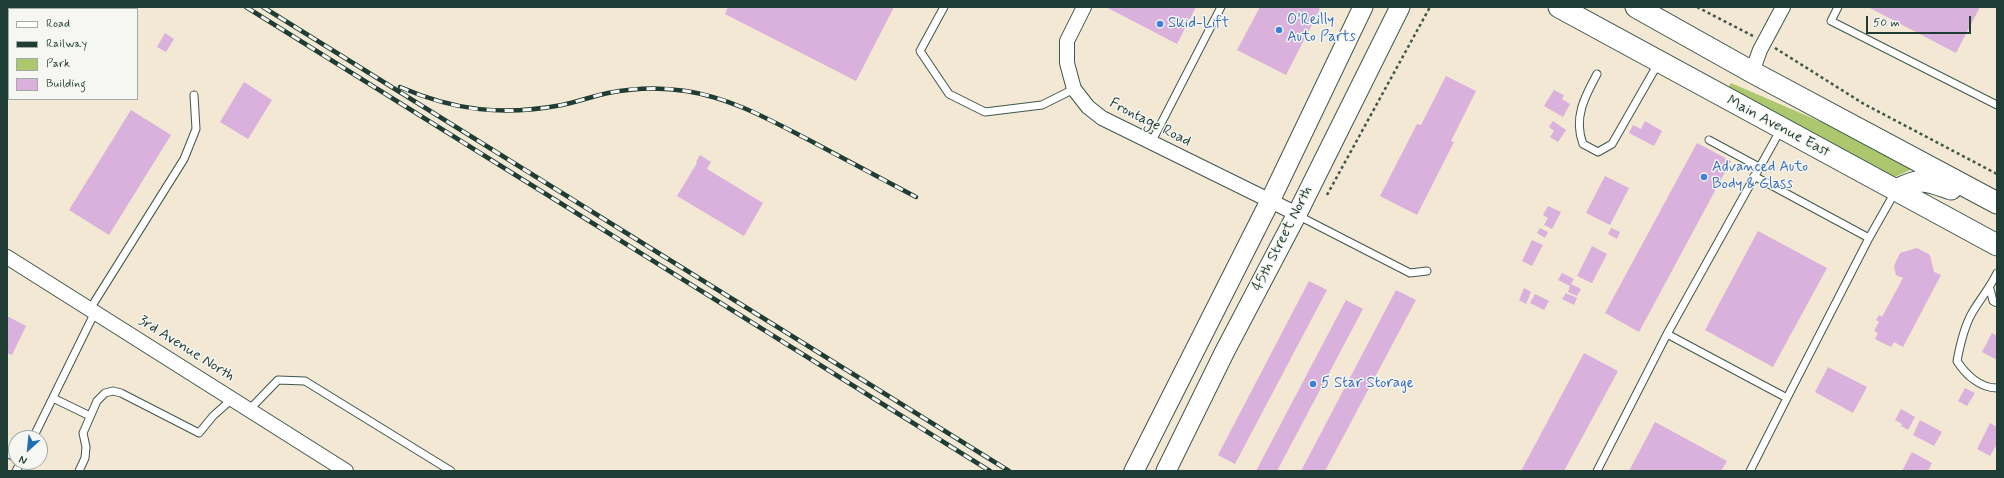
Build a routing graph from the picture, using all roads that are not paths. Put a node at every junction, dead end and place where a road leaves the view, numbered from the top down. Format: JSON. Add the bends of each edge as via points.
{"nodes":[{"id":1,"x":944,"y":7,"type":"edge"},
{"id":2,"x":1084,"y":7,"type":"edge"},
{"id":3,"x":1221,"y":7,"type":"edge"},
{"id":4,"x":1363,"y":7,"type":"edge"},
{"id":5,"x":1400,"y":7,"type":"edge"},
{"id":6,"x":1559,"y":7,"type":"edge"},
{"id":7,"x":1636,"y":7,"type":"edge"},
{"id":8,"x":1783,"y":7,"type":"edge"},
{"id":9,"x":1838,"y":7,"type":"edge"},
{"id":10,"x":1659,"y":62,"type":"junction"},
{"id":11,"x":1752,"y":72,"type":"junction"},
{"id":12,"x":1597,"y":74,"type":"dead end"},
{"id":13,"x":1074,"y":89,"type":"junction"},
{"id":14,"x":194,"y":95,"type":"dead end"},
{"id":15,"x":1997,"y":106,"type":"edge"},
{"id":16,"x":1781,"y":128,"type":"junction"},
{"id":17,"x":1709,"y":140,"type":"dead end"},
{"id":18,"x":1151,"y":143,"type":"junction"},
{"id":19,"x":1759,"y":167,"type":"junction"},
{"id":20,"x":1754,"y":176,"type":"junction"},
{"id":21,"x":1896,"y":190,"type":"junction"},
{"id":22,"x":1270,"y":201,"type":"junction"},
{"id":23,"x":1997,"y":203,"type":"edge"},
{"id":24,"x":1297,"y":214,"type":"junction"},
{"id":25,"x":1997,"y":215,"type":"edge"},
{"id":26,"x":1868,"y":238,"type":"junction"},
{"id":27,"x":1997,"y":245,"type":"edge"},
{"id":28,"x":7,"y":257,"type":"edge"},
{"id":29,"x":1427,"y":271,"type":"dead end"},
{"id":30,"x":1997,"y":273,"type":"edge"},
{"id":31,"x":1990,"y":289,"type":"junction"},
{"id":32,"x":1997,"y":303,"type":"edge"},
{"id":33,"x":93,"y":311,"type":"junction"},
{"id":34,"x":1667,"y":334,"type":"junction"},
{"id":35,"x":1997,"y":388,"type":"edge"},
{"id":36,"x":53,"y":398,"type":"junction"},
{"id":37,"x":1787,"y":398,"type":"junction"},
{"id":38,"x":232,"y":399,"type":"junction"},
{"id":39,"x":249,"y":410,"type":"junction"},
{"id":40,"x":90,"y":416,"type":"junction"},
{"id":41,"x":37,"y":430,"type":"edge"},
{"id":42,"x":79,"y":471,"type":"edge"},
{"id":43,"x":346,"y":471,"type":"edge"},
{"id":44,"x":451,"y":471,"type":"edge"},
{"id":45,"x":1134,"y":471,"type":"edge"},
{"id":46,"x":1166,"y":471,"type":"edge"},
{"id":47,"x":1597,"y":471,"type":"edge"},
{"id":48,"x":1750,"y":471,"type":"edge"}],
"edges":[{"from":1,"to":13,"type":"lane","via":[[920,52],[949,94],[985,112],[1042,105]]},
{"from":2,"to":13,"type":"street","name":"Frontage Road","via":[[1067,41],[1067,63]]},
{"from":3,"to":18,"type":"lane"},
{"from":4,"to":22,"type":"main road","name":"45th Street North"},
{"from":5,"to":24,"type":"main road","name":"45th Street North"},
{"from":6,"to":10,"type":"main road","name":"Main Avenue East"},
{"from":7,"to":11,"type":"main road"},
{"from":8,"to":11,"type":"street","via":[[1760,50]]},
{"from":9,"to":15,"type":"lane","via":[[1831,21]]},
{"from":10,"to":12,"type":"lane","via":[[1612,144],[1598,152],[1583,144],[1579,135],[1581,104]]},
{"from":10,"to":16,"type":"main road","name":"Main Avenue East"},
{"from":11,"to":23,"type":"main road"},
{"from":13,"to":18,"type":"street","name":"Frontage Road","via":[[1088,107],[1102,118]]},
{"from":14,"to":33,"type":"lane","via":[[196,129],[184,159]]},
{"from":16,"to":19,"type":"lane"},
{"from":16,"to":21,"type":"main road","name":"Main Avenue East"},
{"from":17,"to":19,"type":"lane"},
{"from":18,"to":22,"type":"street","name":"Frontage Road"},
{"from":19,"to":20,"type":"lane"},
{"from":20,"to":26,"type":"lane"},
{"from":20,"to":34,"type":"lane"},
{"from":21,"to":25,"type":"main road","via":[[1913,182],[1925,180],[1956,190]]},
{"from":21,"to":26,"type":"lane"},
{"from":21,"to":27,"type":"main road","name":"Main Avenue East"},
{"from":22,"to":24,"type":"street","name":"Frontage Road"},
{"from":22,"to":45,"type":"main road","name":"45th Street North"},
{"from":24,"to":29,"type":"lane","via":[[1410,273]]},
{"from":24,"to":46,"type":"main road","name":"45th Street North"},
{"from":26,"to":37,"type":"lane"},
{"from":28,"to":33,"type":"street","name":"3rd Avenue North"},
{"from":30,"to":31,"type":"lane"},
{"from":31,"to":32,"type":"lane","via":[[1993,300]]},
{"from":31,"to":35,"type":"lane","via":[[1972,314],[1957,361],[1964,372],[1987,388]]},
{"from":33,"to":36,"type":"lane"},
{"from":33,"to":38,"type":"street","name":"3rd Avenue North"},
{"from":34,"to":37,"type":"lane"},
{"from":34,"to":47,"type":"lane"},
{"from":36,"to":40,"type":"lane"},
{"from":36,"to":41,"type":"lane"},
{"from":37,"to":48,"type":"lane"},
{"from":38,"to":39,"type":"street","name":"3rd Avenue North"},
{"from":38,"to":40,"type":"lane","via":[[199,433],[113,391],[106,393],[97,402]]},
{"from":39,"to":43,"type":"street","name":"3rd Avenue North"},
{"from":39,"to":44,"type":"lane","via":[[278,380],[305,380]]},
{"from":40,"to":42,"type":"lane","via":[[82,433],[86,447],[85,458]]}]}
